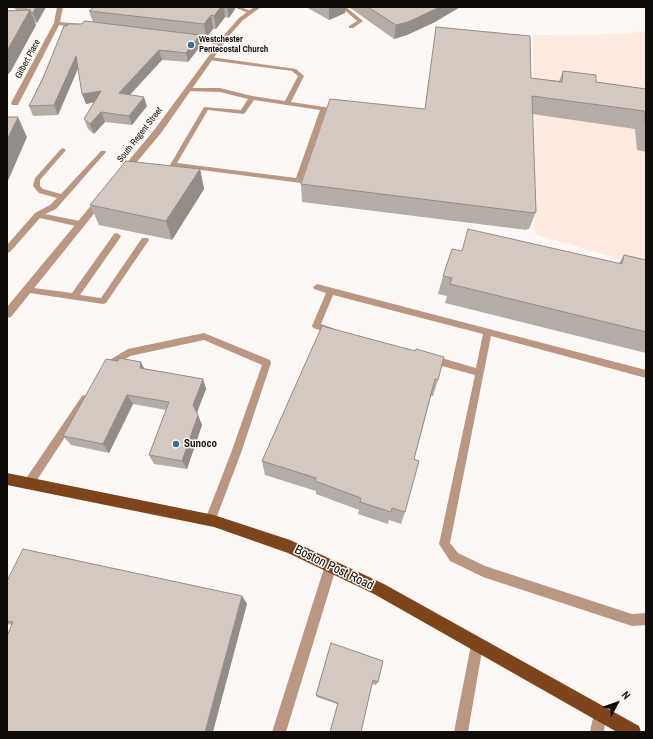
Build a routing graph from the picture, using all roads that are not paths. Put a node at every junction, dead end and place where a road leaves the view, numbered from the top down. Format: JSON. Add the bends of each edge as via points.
{"nodes":[{"id":1,"x":60,"y":7,"type":"edge"},
{"id":2,"x":236,"y":7,"type":"edge"},
{"id":3,"x":258,"y":7,"type":"edge"},
{"id":4,"x":343,"y":7,"type":"edge"},
{"id":5,"x":250,"y":12,"type":"junction"},
{"id":6,"x":57,"y":23,"type":"junction"},
{"id":7,"x":88,"y":27,"type":"edge"},
{"id":8,"x":350,"y":27,"type":"dead end"},
{"id":9,"x":181,"y":38,"type":"edge"},
{"id":10,"x":222,"y":43,"type":"junction"},
{"id":11,"x":211,"y":59,"type":"junction"},
{"id":12,"x":188,"y":89,"type":"junction"},
{"id":13,"x":252,"y":98,"type":"junction"},
{"id":14,"x":15,"y":103,"type":"dead end"},
{"id":15,"x":287,"y":103,"type":"junction"},
{"id":16,"x":324,"y":108,"type":"junction"},
{"id":17,"x":340,"y":110,"type":"edge"},
{"id":18,"x":63,"y":150,"type":"dead end"},
{"id":19,"x":103,"y":152,"type":"dead end"},
{"id":20,"x":118,"y":178,"type":"edge"},
{"id":21,"x":109,"y":189,"type":"edge"},
{"id":22,"x":62,"y":197,"type":"junction"},
{"id":23,"x":38,"y":215,"type":"junction"},
{"id":24,"x":80,"y":224,"type":"junction"},
{"id":25,"x":117,"y":236,"type":"dead end"},
{"id":26,"x":145,"y":240,"type":"dead end"},
{"id":27,"x":7,"y":250,"type":"edge"},
{"id":28,"x":317,"y":287,"type":"dead end"},
{"id":29,"x":26,"y":290,"type":"junction"},
{"id":30,"x":331,"y":291,"type":"junction"},
{"id":31,"x":74,"y":297,"type":"junction"},
{"id":32,"x":7,"y":314,"type":"edge"},
{"id":33,"x":488,"y":332,"type":"junction"},
{"id":34,"x":339,"y":333,"type":"edge"},
{"id":35,"x":420,"y":356,"type":"edge"},
{"id":36,"x":103,"y":372,"type":"edge"},
{"id":37,"x":480,"y":373,"type":"junction"},
{"id":38,"x":646,"y":374,"type":"edge"},
{"id":39,"x":90,"y":392,"type":"edge"},
{"id":40,"x":7,"y":479,"type":"edge"},
{"id":41,"x":29,"y":483,"type":"junction"},
{"id":42,"x":210,"y":520,"type":"junction"},
{"id":43,"x":331,"y":565,"type":"junction"},
{"id":44,"x":646,"y":619,"type":"edge"},
{"id":45,"x":477,"y":644,"type":"junction"},
{"id":46,"x":600,"y":713,"type":"junction"},
{"id":47,"x":279,"y":732,"type":"edge"},
{"id":48,"x":461,"y":732,"type":"edge"},
{"id":49,"x":597,"y":732,"type":"edge"},
{"id":50,"x":633,"y":732,"type":"edge"}],
"edges":[{"from":1,"to":6,"type":"street","name":"Gilbert Place"},
{"from":2,"to":5,"type":"lane"},
{"from":3,"to":5,"type":"street","name":"South Regent Street"},
{"from":4,"to":8,"type":"lane","via":[[360,21]]},
{"from":5,"to":10,"type":"street","name":"South Regent Street"},
{"from":6,"to":7,"type":"street"},
{"from":6,"to":14,"type":"street","name":"Gilbert Place"},
{"from":9,"to":10,"type":"street"},
{"from":10,"to":11,"type":"street","name":"South Regent Street"},
{"from":11,"to":12,"type":"street","name":"South Regent Street"},
{"from":11,"to":15,"type":"lane","via":[[294,70],[301,76]]},
{"from":12,"to":13,"type":"lane","via":[[220,90]]},
{"from":12,"to":20,"type":"street","name":"South Regent Street","via":[[158,131]]},
{"from":13,"to":15,"type":"lane"},
{"from":13,"to":16,"type":"lane","via":[[243,112],[206,108],[173,165],[299,180]]},
{"from":15,"to":16,"type":"lane"},
{"from":16,"to":17,"type":"lane"},
{"from":18,"to":22,"type":"lane","via":[[37,180],[36,186],[41,191]]},
{"from":19,"to":22,"type":"lane"},
{"from":21,"to":24,"type":"street"},
{"from":22,"to":23,"type":"lane","via":[[53,207]]},
{"from":23,"to":24,"type":"lane"},
{"from":23,"to":27,"type":"lane"},
{"from":24,"to":29,"type":"street"},
{"from":25,"to":31,"type":"lane"},
{"from":26,"to":31,"type":"lane","via":[[103,301]]},
{"from":28,"to":30,"type":"lane"},
{"from":29,"to":31,"type":"lane"},
{"from":29,"to":32,"type":"street"},
{"from":30,"to":33,"type":"lane"},
{"from":30,"to":34,"type":"lane","via":[[316,326]]},
{"from":33,"to":37,"type":"lane"},
{"from":33,"to":38,"type":"lane"},
{"from":35,"to":37,"type":"lane"},
{"from":36,"to":42,"type":"lane","via":[[107,366],[128,353],[204,336],[267,363]]},
{"from":37,"to":44,"type":"lane","via":[[444,544],[454,557],[482,570],[632,620]]},
{"from":39,"to":41,"type":"lane"},
{"from":40,"to":41,"type":"main road","name":"Boston Post Road"},
{"from":41,"to":42,"type":"main road","name":"Boston Post Road"},
{"from":42,"to":43,"type":"main road","name":"Boston Post Road","via":[[290,546]]},
{"from":43,"to":45,"type":"main road","name":"Boston Post Road"},
{"from":43,"to":47,"type":"lane"},
{"from":45,"to":46,"type":"main road","name":"Boston Post Road"},
{"from":45,"to":48,"type":"lane"},
{"from":46,"to":49,"type":"lane"},
{"from":46,"to":50,"type":"main road","name":"Boston Post Road"}]}
